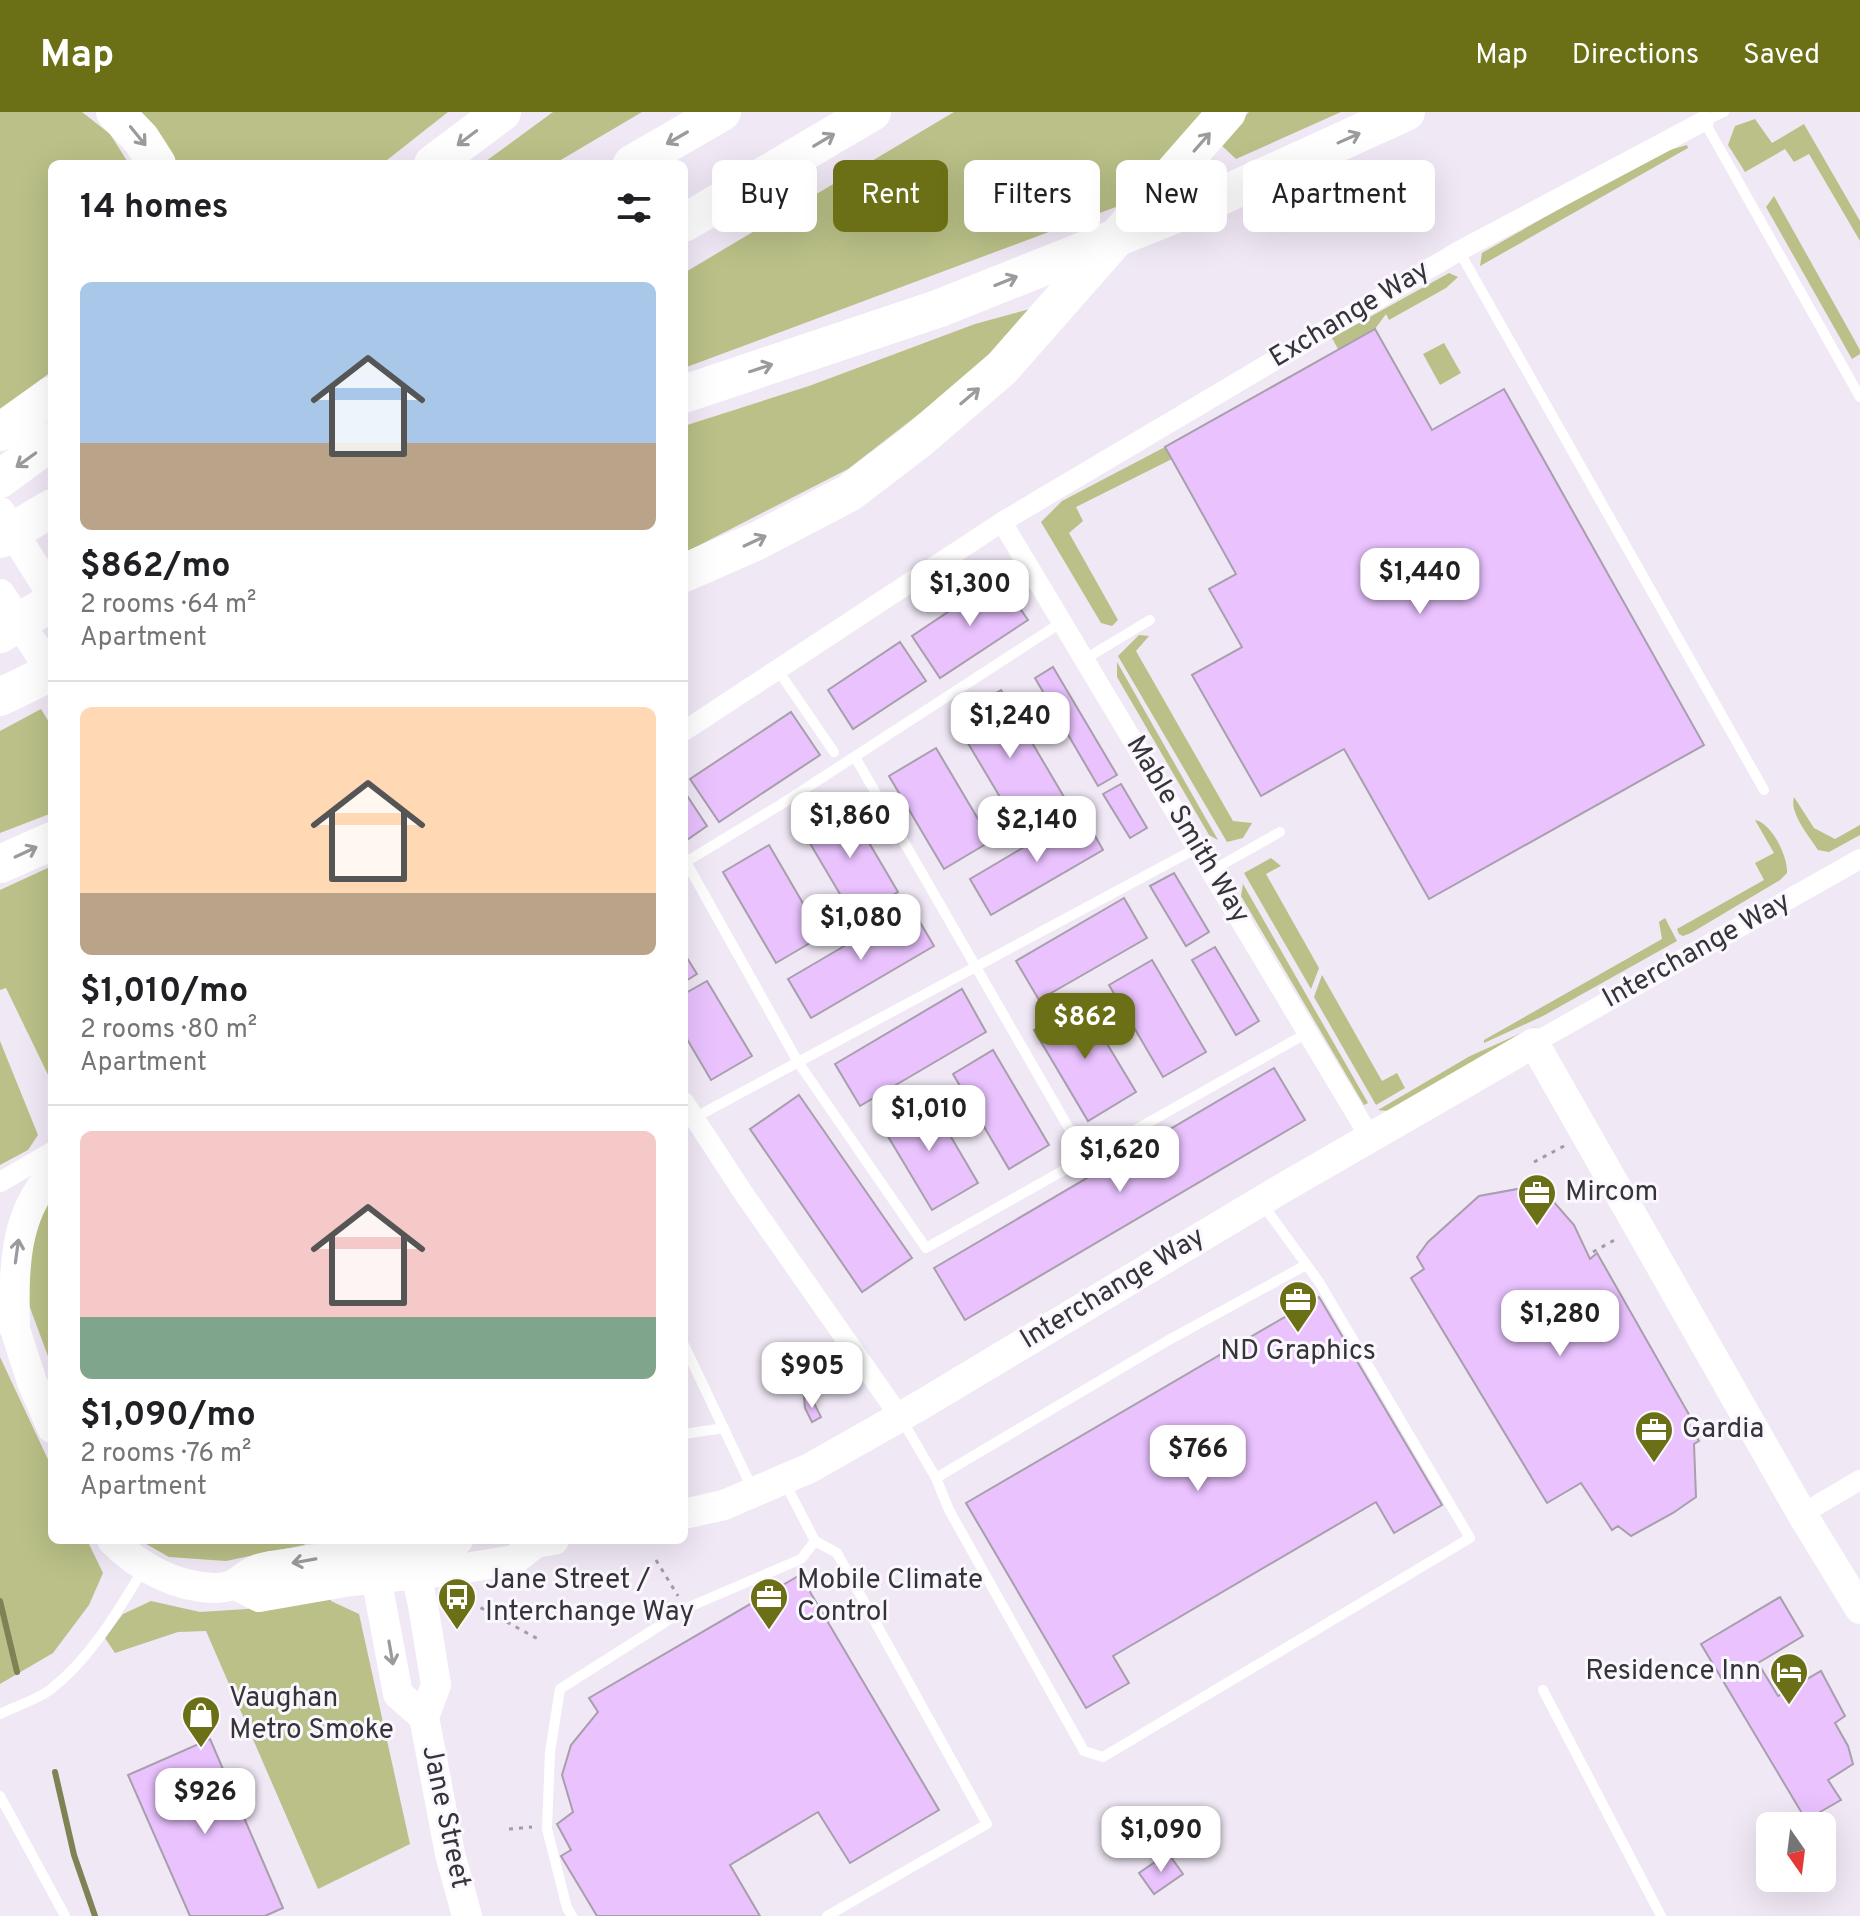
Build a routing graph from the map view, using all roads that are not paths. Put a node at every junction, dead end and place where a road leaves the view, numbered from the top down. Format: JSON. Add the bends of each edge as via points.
{"nodes":[{"id":1,"x":115,"y":112,"type":"edge"},
{"id":2,"x":502,"y":112,"type":"edge"},
{"id":3,"x":722,"y":112,"type":"edge"},
{"id":4,"x":872,"y":112,"type":"edge"},
{"id":5,"x":1227,"y":112,"type":"edge"},
{"id":6,"x":1406,"y":112,"type":"edge"},
{"id":7,"x":1724,"y":112,"type":"edge"},
{"id":8,"x":1704,"y":121,"type":"junction"},
{"id":9,"x":154,"y":160,"type":"edge"},
{"id":10,"x":438,"y":160,"type":"edge"},
{"id":11,"x":639,"y":160,"type":"edge"},
{"id":12,"x":688,"y":221,"type":"edge"},
{"id":13,"x":1459,"y":251,"type":"junction"},
{"id":14,"x":688,"y":393,"type":"edge"},
{"id":15,"x":1860,"y":397,"type":"edge"},
{"id":16,"x":48,"y":398,"type":"edge"},
{"id":17,"x":0,"y":432,"type":"edge"},
{"id":18,"x":48,"y":444,"type":"edge"},
{"id":19,"x":0,"y":479,"type":"edge"},
{"id":20,"x":48,"y":510,"type":"edge"},
{"id":21,"x":0,"y":512,"type":"edge"},
{"id":22,"x":1002,"y":522,"type":"junction"},
{"id":23,"x":0,"y":539,"type":"edge"},
{"id":24,"x":688,"y":571,"type":"edge"},
{"id":25,"x":48,"y":588,"type":"edge"},
{"id":26,"x":0,"y":594,"type":"edge"},
{"id":27,"x":48,"y":604,"type":"edge"},
{"id":28,"x":1150,"y":620,"type":"dead end"},
{"id":29,"x":1062,"y":622,"type":"junction"},
{"id":30,"x":0,"y":634,"type":"edge"},
{"id":31,"x":1085,"y":659,"type":"junction"},
{"id":32,"x":48,"y":666,"type":"edge"},
{"id":33,"x":777,"y":669,"type":"junction"},
{"id":34,"x":48,"y":674,"type":"edge"},
{"id":35,"x":0,"y":697,"type":"edge"},
{"id":36,"x":688,"y":728,"type":"edge"},
{"id":37,"x":834,"y":752,"type":"dead end"},
{"id":38,"x":855,"y":757,"type":"junction"},
{"id":39,"x":1764,"y":790,"type":"dead end"},
{"id":40,"x":1280,"y":832,"type":"dead end"},
{"id":41,"x":48,"y":843,"type":"edge"},
{"id":42,"x":1197,"y":848,"type":"junction"},
{"id":43,"x":1860,"y":859,"type":"edge"},
{"id":44,"x":688,"y":861,"type":"edge"},
{"id":45,"x":0,"y":864,"type":"edge"},
{"id":46,"x":688,"y":868,"type":"edge"},
{"id":47,"x":1211,"y":871,"type":"junction"},
{"id":48,"x":976,"y":967,"type":"junction"},
{"id":49,"x":1307,"y":1033,"type":"junction"},
{"id":50,"x":1534,"y":1043,"type":"junction"},
{"id":51,"x":798,"y":1062,"type":"junction"},
{"id":52,"x":689,"y":1110,"type":"edge"},
{"id":53,"x":1371,"y":1139,"type":"junction"},
{"id":54,"x":48,"y":1154,"type":"edge"},
{"id":55,"x":1086,"y":1158,"type":"junction"},
{"id":56,"x":48,"y":1178,"type":"edge"},
{"id":57,"x":0,"y":1182,"type":"edge"},
{"id":58,"x":1260,"y":1201,"type":"junction"},
{"id":59,"x":1306,"y":1265,"type":"junction"},
{"id":60,"x":0,"y":1301,"type":"edge"},
{"id":61,"x":15,"y":1329,"type":"junction"},
{"id":62,"x":688,"y":1353,"type":"edge"},
{"id":63,"x":900,"y":1417,"type":"junction"},
{"id":64,"x":48,"y":1419,"type":"edge"},
{"id":65,"x":724,"y":1428,"type":"junction"},
{"id":66,"x":688,"y":1433,"type":"edge"},
{"id":67,"x":936,"y":1478,"type":"junction"},
{"id":68,"x":783,"y":1479,"type":"junction"},
{"id":69,"x":1860,"y":1480,"type":"edge"},
{"id":70,"x":754,"y":1491,"type":"junction"},
{"id":71,"x":688,"y":1513,"type":"edge"},
{"id":72,"x":1802,"y":1514,"type":"junction"},
{"id":73,"x":815,"y":1541,"type":"junction"},
{"id":74,"x":116,"y":1544,"type":"edge"},
{"id":75,"x":445,"y":1544,"type":"edge"},
{"id":76,"x":535,"y":1544,"type":"edge"},
{"id":77,"x":411,"y":1554,"type":"edge"},
{"id":78,"x":372,"y":1557,"type":"edge"},
{"id":79,"x":146,"y":1566,"type":"junction"},
{"id":80,"x":1860,"y":1609,"type":"edge"},
{"id":81,"x":1543,"y":1690,"type":"dead end"},
{"id":82,"x":0,"y":1714,"type":"edge"},
{"id":83,"x":424,"y":1717,"type":"junction"},
{"id":84,"x":0,"y":1796,"type":"edge"},
{"id":85,"x":65,"y":1916,"type":"edge"},
{"id":86,"x":467,"y":1916,"type":"edge"},
{"id":87,"x":572,"y":1916,"type":"edge"},
{"id":88,"x":827,"y":1916,"type":"edge"},
{"id":89,"x":1661,"y":1916,"type":"edge"}],
"edges":[{"from":1,"to":9,"type":"highway","one_way":true},
{"from":2,"to":10,"type":"highway","one_way":true},
{"from":3,"to":11,"type":"highway","one_way":true},
{"from":12,"to":4,"type":"highway","one_way":true},
{"from":24,"to":5,"type":"highway","one_way":true,"via":[[849,493],[917,441],[1002,368]]},
{"from":14,"to":6,"type":"highway","one_way":true,"via":[[940,308],[1221,196]]},
{"from":7,"to":8,"type":"lane"},
{"from":8,"to":13,"type":"street","name":"Exchange Way"},
{"from":8,"to":15,"type":"lane"},
{"from":13,"to":22,"type":"street","name":"Exchange Way"},
{"from":13,"to":39,"type":"lane"},
{"from":16,"to":17,"type":"highway"},
{"from":18,"to":19,"type":"highway","one_way":true},
{"from":20,"to":23,"type":"highway"},
{"from":21,"to":25,"type":"street"},
{"from":22,"to":29,"type":"street","name":"Mable Smith Way"},
{"from":22,"to":33,"type":"street","name":"Exchange Way"},
{"from":26,"to":32,"type":"street"},
{"from":27,"to":30,"type":"highway"},
{"from":28,"to":31,"type":"lane"},
{"from":29,"to":31,"type":"street","name":"Mable Smith Way"},
{"from":29,"to":38,"type":"lane"},
{"from":31,"to":42,"type":"street","name":"Mable Smith Way"},
{"from":33,"to":36,"type":"street","name":"Exchange Way"},
{"from":33,"to":37,"type":"lane"},
{"from":34,"to":35,"type":"highway"},
{"from":38,"to":44,"type":"lane"},
{"from":38,"to":48,"type":"lane"},
{"from":40,"to":47,"type":"lane"},
{"from":45,"to":41,"type":"highway","one_way":true},
{"from":42,"to":47,"type":"street","name":"Mable Smith Way"},
{"from":42,"to":48,"type":"lane"},
{"from":43,"to":50,"type":"street","name":"Interchange Way"},
{"from":46,"to":51,"type":"lane"},
{"from":47,"to":49,"type":"street","name":"Mable Smith Way"},
{"from":48,"to":51,"type":"lane"},
{"from":48,"to":55,"type":"lane"},
{"from":49,"to":53,"type":"street","name":"Mable Smith Way"},
{"from":49,"to":55,"type":"lane"},
{"from":50,"to":53,"type":"street","name":"Interchange Way"},
{"from":50,"to":72,"type":"street"},
{"from":51,"to":52,"type":"lane"},
{"from":51,"to":55,"type":"lane","via":[[926,1248]]},
{"from":52,"to":63,"type":"street"},
{"from":53,"to":58,"type":"street","name":"Interchange Way"},
{"from":54,"to":57,"type":"street"},
{"from":61,"to":56,"type":"street","one_way":true,"via":[[17,1246]]},
{"from":58,"to":59,"type":"lane"},
{"from":58,"to":63,"type":"street","name":"Interchange Way"},
{"from":59,"to":67,"type":"lane"},
{"from":59,"to":67,"type":"lane","via":[[1470,1538],[1103,1757],[1084,1751]]},
{"from":60,"to":61,"type":"street"},
{"from":61,"to":64,"type":"street"},
{"from":62,"to":65,"type":"lane"},
{"from":63,"to":67,"type":"lane"},
{"from":63,"to":68,"type":"street","name":"Interchange Way"},
{"from":65,"to":66,"type":"lane"},
{"from":65,"to":70,"type":"lane"},
{"from":68,"to":70,"type":"street","name":"Interchange Way"},
{"from":68,"to":73,"type":"lane"},
{"from":69,"to":72,"type":"street"},
{"from":70,"to":71,"type":"street","name":"Interchange Way"},
{"from":72,"to":80,"type":"street"},
{"from":73,"to":87,"type":"lane","via":[[801,1559],[686,1610],[560,1689],[550,1752],[548,1825]]},
{"from":73,"to":88,"type":"lane","via":[[837,1553],[987,1824]]},
{"from":74,"to":79,"type":"street"},
{"from":75,"to":77,"type":"street"},
{"from":76,"to":77,"type":"street","via":[[514,1560]]},
{"from":77,"to":78,"type":"street"},
{"from":77,"to":83,"type":"street","name":"Jane Street","via":[[436,1685]]},
{"from":78,"to":79,"type":"street","via":[[345,1553],[255,1570],[236,1585],[213,1588],[172,1580]]},
{"from":78,"to":83,"type":"street","name":"Jane Street","one_way":true,"via":[[398,1694]]},
{"from":79,"to":82,"type":"lane","via":[[87,1654],[49,1691]]},
{"from":81,"to":89,"type":"lane"},
{"from":83,"to":86,"type":"street","name":"Jane Street"},
{"from":84,"to":85,"type":"lane"}]}
